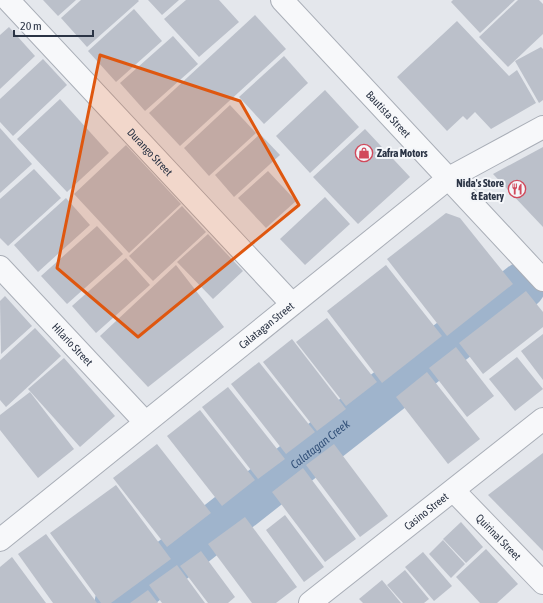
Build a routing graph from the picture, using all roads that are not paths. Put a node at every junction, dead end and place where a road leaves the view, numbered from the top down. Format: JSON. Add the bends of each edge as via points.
{"nodes":[{"id":1,"x":8,"y":0,"type":"edge"},
{"id":2,"x":282,"y":0,"type":"edge"},
{"id":3,"x":543,"y":127,"type":"edge"},
{"id":4,"x":449,"y":178,"type":"junction"},
{"id":5,"x":0,"y":267,"type":"edge"},
{"id":6,"x":543,"y":280,"type":"edge"},
{"id":7,"x":292,"y":304,"type":"junction"},
{"id":8,"x":543,"y":419,"type":"edge"},
{"id":9,"x":145,"y":422,"type":"junction"},
{"id":10,"x":454,"y":491,"type":"junction"},
{"id":11,"x":0,"y":540,"type":"edge"},
{"id":12,"x":543,"y":583,"type":"edge"},
{"id":13,"x":310,"y":603,"type":"edge"}],
"edges":[{"from":1,"to":7,"type":"street","name":"Durango Street"},
{"from":2,"to":4,"type":"street","name":"Bautista Street"},
{"from":3,"to":4,"type":"street","name":"Calatagan Street"},
{"from":4,"to":6,"type":"street","name":"Bautista Street"},
{"from":4,"to":7,"type":"street","name":"Calatagan Street"},
{"from":5,"to":9,"type":"street","name":"Hilario Street"},
{"from":7,"to":9,"type":"street","name":"Calatagan Street"},
{"from":8,"to":10,"type":"street","name":"Casino Street"},
{"from":9,"to":11,"type":"street","name":"Calatagan Street"},
{"from":10,"to":12,"type":"street","name":"Quirinal Street"},
{"from":10,"to":13,"type":"street","name":"Casino Street"}]}
